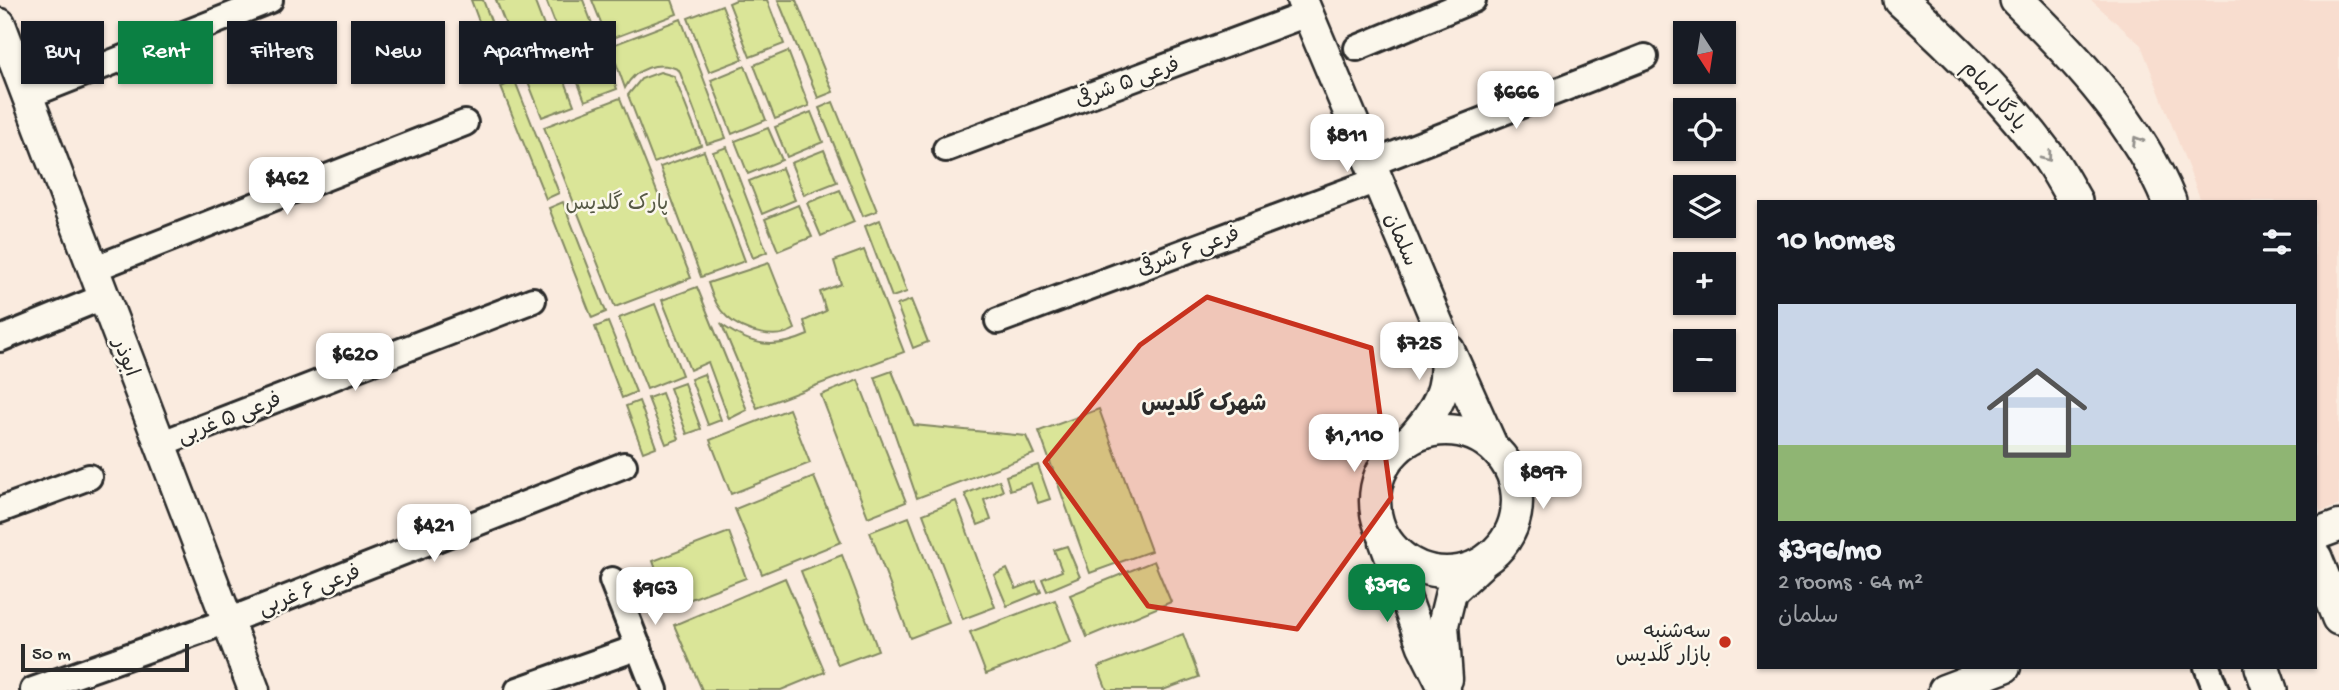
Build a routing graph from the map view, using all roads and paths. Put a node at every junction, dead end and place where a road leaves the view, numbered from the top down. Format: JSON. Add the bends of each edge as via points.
{"nodes":[{"id":1,"x":270,"y":0,"type":"edge"},
{"id":2,"x":1901,"y":0,"type":"edge"},
{"id":3,"x":2017,"y":0,"type":"edge"},
{"id":4,"x":1457,"y":3,"type":"edge"},
{"id":5,"x":1305,"y":7,"type":"edge"},
{"id":6,"x":0,"y":24,"type":"edge"},
{"id":7,"x":1357,"y":48,"type":"dead end"},
{"id":8,"x":1646,"y":57,"type":"dead end"},
{"id":9,"x":27,"y":96,"type":"junction"},
{"id":10,"x":465,"y":123,"type":"dead end"},
{"id":11,"x":946,"y":149,"type":"dead end"},
{"id":12,"x":1374,"y":172,"type":"junction"},
{"id":13,"x":2074,"y":200,"type":"edge"},
{"id":14,"x":2169,"y":200,"type":"edge"},
{"id":15,"x":93,"y":269,"type":"junction"},
{"id":16,"x":103,"y":297,"type":"junction"},
{"id":17,"x":533,"y":300,"type":"dead end"},
{"id":18,"x":998,"y":321,"type":"dead end"},
{"id":19,"x":1440,"y":329,"type":"junction"},
{"id":20,"x":0,"y":339,"type":"edge"},
{"id":21,"x":1412,"y":438,"type":"junction"},
{"id":22,"x":160,"y":444,"type":"junction"},
{"id":23,"x":1492,"y":446,"type":"junction"},
{"id":24,"x":624,"y":465,"type":"dead end"},
{"id":25,"x":89,"y":477,"type":"dead end"},
{"id":26,"x":0,"y":510,"type":"edge"},
{"id":27,"x":2339,"y":526,"type":"edge"},
{"id":28,"x":2317,"y":533,"type":"edge"},
{"id":29,"x":1383,"y":535,"type":"junction"},
{"id":30,"x":2317,"y":563,"type":"edge"},
{"id":31,"x":1480,"y":564,"type":"junction"},
{"id":32,"x":612,"y":580,"type":"dead end"},
{"id":33,"x":2339,"y":618,"type":"edge"},
{"id":34,"x":228,"y":621,"type":"junction"},
{"id":35,"x":639,"y":647,"type":"junction"},
{"id":36,"x":2001,"y":669,"type":"edge"},
{"id":37,"x":2208,"y":669,"type":"edge"},
{"id":38,"x":2263,"y":669,"type":"edge"},
{"id":39,"x":33,"y":690,"type":"edge"},
{"id":40,"x":254,"y":690,"type":"edge"},
{"id":41,"x":518,"y":690,"type":"edge"},
{"id":42,"x":655,"y":690,"type":"edge"},
{"id":43,"x":1446,"y":690,"type":"edge"},
{"id":44,"x":1944,"y":690,"type":"edge"},
{"id":45,"x":2216,"y":690,"type":"edge"},
{"id":46,"x":2270,"y":690,"type":"edge"}],
"edges":[{"from":1,"to":9,"type":"street"},
{"from":2,"to":13,"type":"main road","name":"یادگار امام","one_way":true,"via":[[1994,92],[2050,160]]},
{"from":14,"to":3,"type":"main road","one_way":true,"via":[[2127,123]]},
{"from":4,"to":7,"type":"street"},
{"from":5,"to":11,"type":"street","name":"فرعی ۵ شرقی"},
{"from":5,"to":12,"type":"street","name":"سلمان"},
{"from":6,"to":9,"type":"street","name":"ابوذر"},
{"from":8,"to":12,"type":"street","name":"فرعی ۶ شرقی"},
{"from":9,"to":15,"type":"street","name":"ابوذر"},
{"from":10,"to":15,"type":"street"},
{"from":12,"to":18,"type":"street","name":"فرعی ۶ شرقی"},
{"from":12,"to":19,"type":"street","name":"سلمان"},
{"from":15,"to":16,"type":"street","name":"ابوذر"},
{"from":16,"to":20,"type":"street"},
{"from":16,"to":22,"type":"street","name":"ابوذر"},
{"from":17,"to":22,"type":"street","name":"فرعی ۵ غربی"},
{"from":19,"to":21,"type":"street","name":"سلمان","via":[[1447,358],[1444,388],[1432,416]]},
{"from":19,"to":23,"type":"street"},
{"from":21,"to":23,"type":"street","via":[[1453,430]]},
{"from":21,"to":29,"type":"street","via":[[1388,461],[1375,492]]},
{"from":22,"to":34,"type":"street","name":"ابوذر"},
{"from":23,"to":31,"type":"street","via":[[1508,463],[1518,508],[1506,540]]},
{"from":24,"to":34,"type":"street","name":"فرعی ۶ غربی"},
{"from":25,"to":26,"type":"street"},
{"from":27,"to":28,"type":"street"},
{"from":29,"to":31,"type":"street","via":[[1396,553],[1415,566],[1459,572]]},
{"from":29,"to":43,"type":"street","via":[[1423,646]]},
{"from":30,"to":33,"type":"main road"},
{"from":31,"to":43,"type":"street","via":[[1451,592],[1443,625]]},
{"from":32,"to":35,"type":"street"},
{"from":34,"to":39,"type":"street","name":"فرعی ۶ غربی"},
{"from":34,"to":40,"type":"street","name":"ابوذر"},
{"from":35,"to":41,"type":"street"},
{"from":35,"to":42,"type":"street"},
{"from":36,"to":44,"type":"street"},
{"from":37,"to":45,"type":"street"},
{"from":38,"to":46,"type":"main road"}]}
